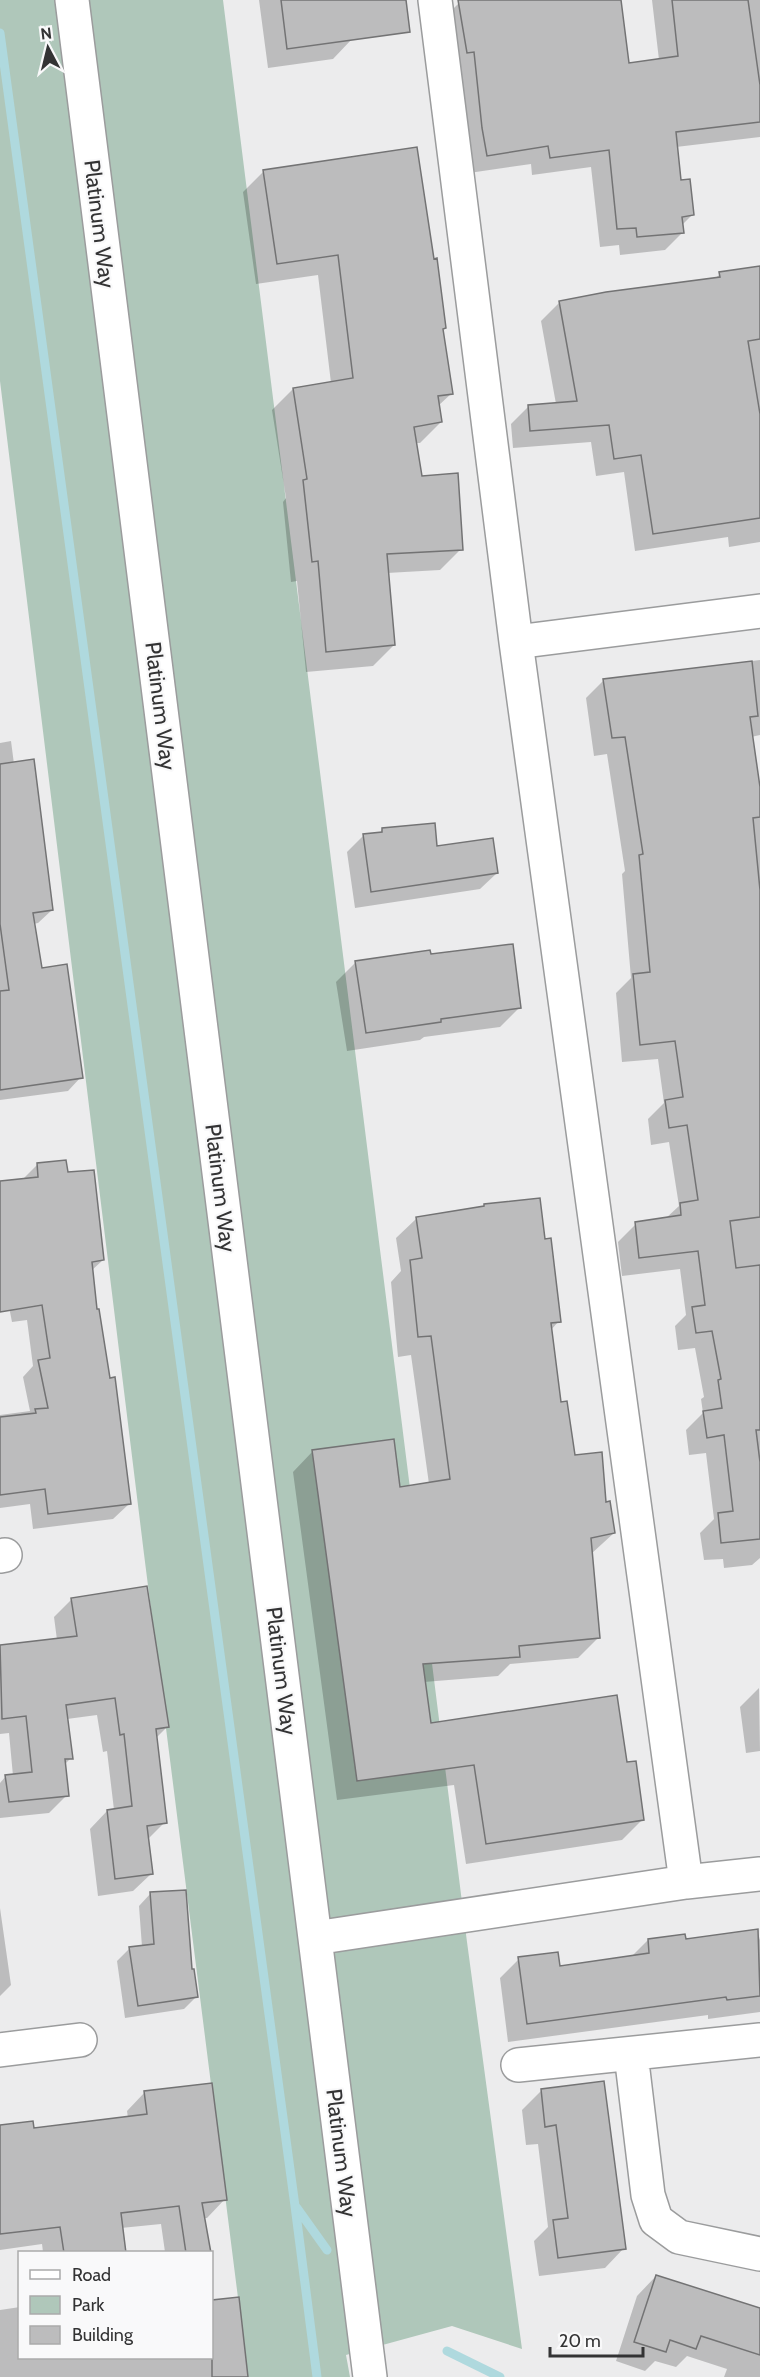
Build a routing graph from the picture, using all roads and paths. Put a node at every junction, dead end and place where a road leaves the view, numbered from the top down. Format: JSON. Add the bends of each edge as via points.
{"nodes":[{"id":1,"x":72,"y":0,"type":"edge"},
{"id":2,"x":435,"y":0,"type":"edge"},
{"id":3,"x":760,"y":611,"type":"edge"},
{"id":4,"x":516,"y":642,"type":"junction"},
{"id":5,"x":760,"y":1874,"type":"edge"},
{"id":6,"x":686,"y":1882,"type":"junction"},
{"id":7,"x":315,"y":1938,"type":"junction"},
{"id":8,"x":80,"y":2040,"type":"dead end"},
{"id":9,"x":760,"y":2040,"type":"edge"},
{"id":10,"x":0,"y":2050,"type":"edge"},
{"id":11,"x":631,"y":2054,"type":"junction"},
{"id":12,"x":518,"y":2065,"type":"dead end"},
{"id":13,"x":760,"y":2254,"type":"edge"},
{"id":14,"x":370,"y":2377,"type":"edge"}],
"edges":[{"from":1,"to":7,"type":"street","name":"Platinum Way"},
{"from":2,"to":4,"type":"street"},
{"from":3,"to":4,"type":"street"},
{"from":4,"to":6,"type":"street"},
{"from":5,"to":6,"type":"street"},
{"from":6,"to":7,"type":"street"},
{"from":7,"to":14,"type":"street","name":"Platinum Way"},
{"from":8,"to":10,"type":"street"},
{"from":9,"to":11,"type":"street"},
{"from":11,"to":12,"type":"street"},
{"from":11,"to":13,"type":"street","via":[[648,2195],[656,2220],[679,2237]]}]}
